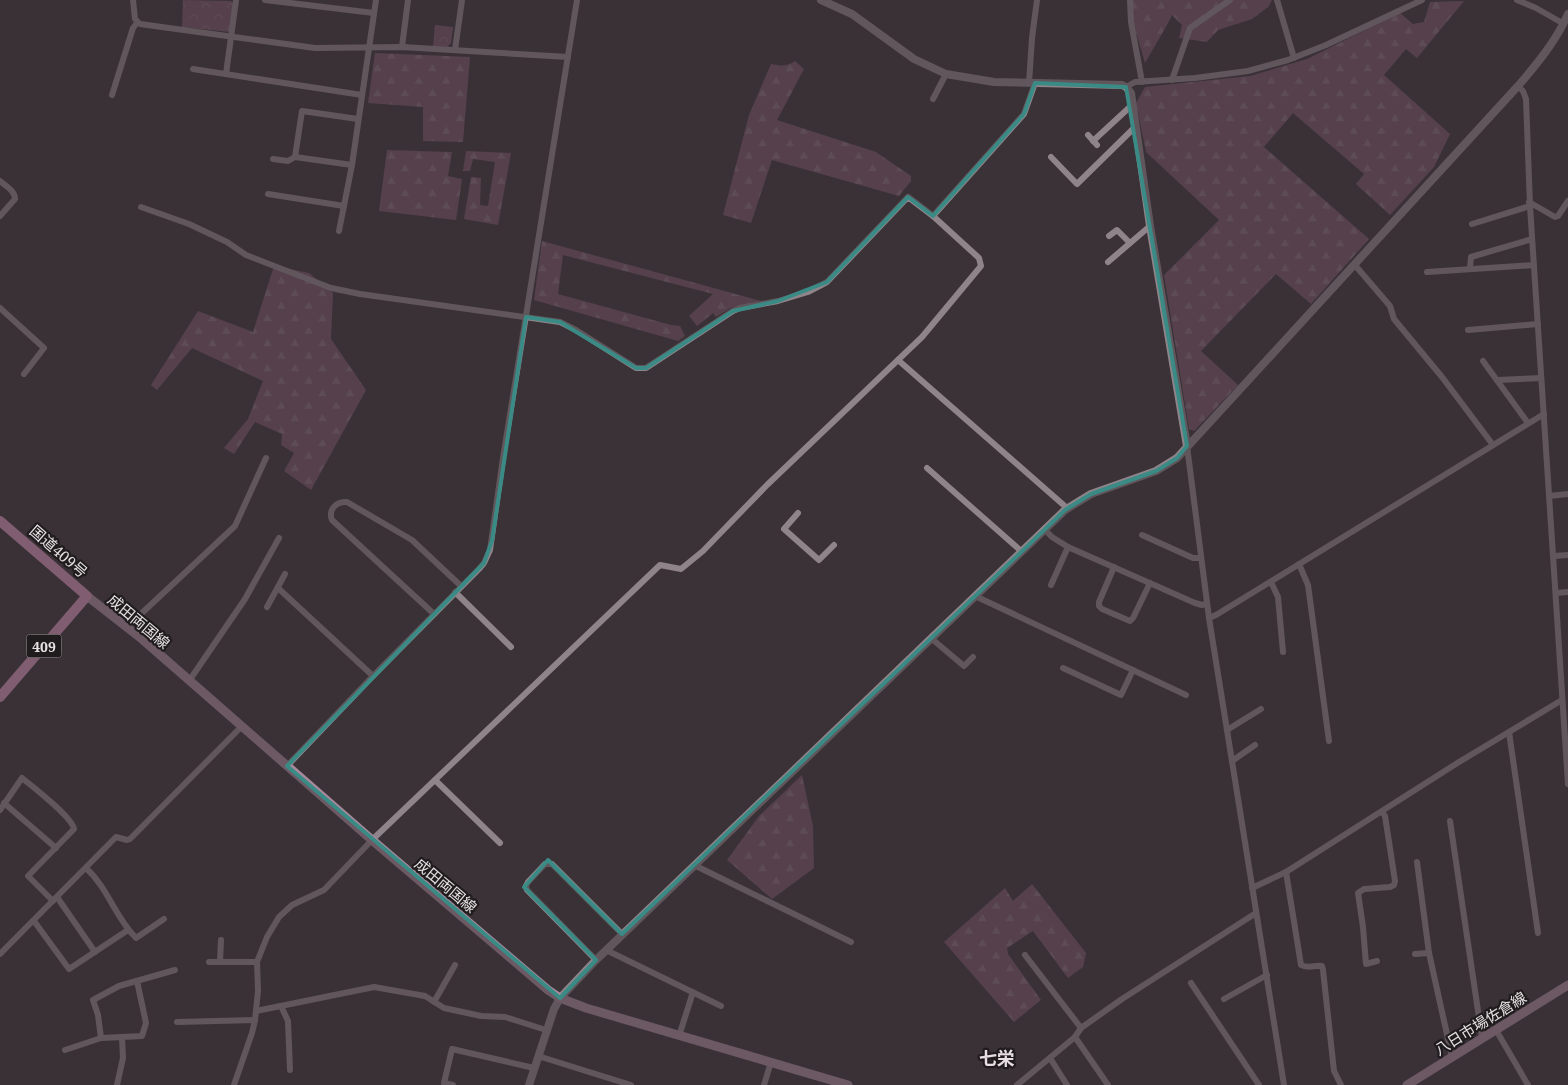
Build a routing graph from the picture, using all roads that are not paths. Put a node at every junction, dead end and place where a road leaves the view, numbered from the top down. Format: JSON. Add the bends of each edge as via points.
{"nodes":[{"id":1,"x":133,"y":0,"type":"edge"},
{"id":2,"x":236,"y":0,"type":"edge"},
{"id":3,"x":264,"y":0,"type":"edge"},
{"id":4,"x":376,"y":0,"type":"edge"},
{"id":5,"x":408,"y":0,"type":"edge"},
{"id":6,"x":462,"y":0,"type":"edge"},
{"id":7,"x":577,"y":0,"type":"edge"},
{"id":8,"x":822,"y":0,"type":"edge"},
{"id":9,"x":1037,"y":0,"type":"edge"},
{"id":10,"x":1130,"y":0,"type":"edge"},
{"id":11,"x":1230,"y":0,"type":"edge"},
{"id":12,"x":1277,"y":0,"type":"edge"},
{"id":13,"x":1422,"y":0,"type":"edge"},
{"id":14,"x":1517,"y":0,"type":"edge"},
{"id":15,"x":374,"y":13,"type":"junction"},
{"id":16,"x":1568,"y":14,"type":"edge"},
{"id":17,"x":136,"y":23,"type":"junction"},
{"id":18,"x":1564,"y":24,"type":"junction"},
{"id":19,"x":231,"y":36,"type":"junction"},
{"id":20,"x":370,"y":46,"type":"junction"},
{"id":21,"x":402,"y":47,"type":"junction"},
{"id":22,"x":455,"y":50,"type":"junction"},
{"id":23,"x":568,"y":57,"type":"junction"},
{"id":24,"x":1294,"y":58,"type":"junction"},
{"id":25,"x":193,"y":69,"type":"dead end"},
{"id":26,"x":226,"y":74,"type":"junction"},
{"id":27,"x":946,"y":74,"type":"junction"},
{"id":28,"x":1172,"y":80,"type":"junction"},
{"id":29,"x":1142,"y":82,"type":"junction"},
{"id":30,"x":1032,"y":83,"type":"junction"},
{"id":31,"x":1518,"y":86,"type":"junction"},
{"id":32,"x":1126,"y":87,"type":"junction"},
{"id":33,"x":112,"y":95,"type":"dead end"},
{"id":34,"x":362,"y":95,"type":"junction"},
{"id":35,"x":933,"y":99,"type":"dead end"},
{"id":36,"x":1132,"y":105,"type":"junction"},
{"id":37,"x":358,"y":119,"type":"junction"},
{"id":38,"x":1135,"y":126,"type":"junction"},
{"id":39,"x":1093,"y":140,"type":"dead end"},
{"id":40,"x":295,"y":157,"type":"junction"},
{"id":41,"x":1051,"y":157,"type":"dead end"},
{"id":42,"x":273,"y":159,"type":"dead end"},
{"id":43,"x":352,"y":165,"type":"junction"},
{"id":44,"x":0,"y":181,"type":"edge"},
{"id":45,"x":268,"y":194,"type":"dead end"},
{"id":46,"x":1568,"y":201,"type":"edge"},
{"id":47,"x":1530,"y":204,"type":"junction"},
{"id":48,"x":344,"y":206,"type":"junction"},
{"id":49,"x":141,"y":207,"type":"dead end"},
{"id":50,"x":0,"y":216,"type":"edge"},
{"id":51,"x":933,"y":216,"type":"junction"},
{"id":52,"x":1472,"y":224,"type":"dead end"},
{"id":53,"x":1150,"y":226,"type":"junction"},
{"id":54,"x":339,"y":231,"type":"dead end"},
{"id":55,"x":1109,"y":236,"type":"dead end"},
{"id":56,"x":1532,"y":239,"type":"junction"},
{"id":57,"x":1130,"y":243,"type":"junction"},
{"id":58,"x":1108,"y":262,"type":"dead end"},
{"id":59,"x":1354,"y":264,"type":"junction"},
{"id":60,"x":1534,"y":265,"type":"junction"},
{"id":61,"x":1470,"y":269,"type":"junction"},
{"id":62,"x":1427,"y":272,"type":"dead end"},
{"id":63,"x":0,"y":308,"type":"edge"},
{"id":64,"x":526,"y":317,"type":"junction"},
{"id":65,"x":1538,"y":324,"type":"junction"},
{"id":66,"x":1468,"y":330,"type":"dead end"},
{"id":67,"x":898,"y":360,"type":"junction"},
{"id":68,"x":1483,"y":361,"type":"dead end"},
{"id":69,"x":24,"y":374,"type":"dead end"},
{"id":70,"x":1541,"y":378,"type":"junction"},
{"id":71,"x":1497,"y":380,"type":"junction"},
{"id":72,"x":1544,"y":414,"type":"junction"},
{"id":73,"x":1528,"y":423,"type":"junction"},
{"id":74,"x":1493,"y":444,"type":"junction"},
{"id":75,"x":1187,"y":446,"type":"junction"},
{"id":76,"x":266,"y":458,"type":"dead end"},
{"id":77,"x":927,"y":468,"type":"dead end"},
{"id":78,"x":1568,"y":494,"type":"edge"},
{"id":79,"x":1549,"y":496,"type":"junction"},
{"id":80,"x":1067,"y":508,"type":"junction"},
{"id":81,"x":798,"y":513,"type":"dead end"},
{"id":82,"x":0,"y":521,"type":"edge"},
{"id":83,"x":1044,"y":529,"type":"junction"},
{"id":84,"x":1142,"y":535,"type":"dead end"},
{"id":85,"x":279,"y":538,"type":"dead end"},
{"id":86,"x":834,"y":545,"type":"dead end"},
{"id":87,"x":1068,"y":547,"type":"junction"},
{"id":88,"x":1021,"y":551,"type":"junction"},
{"id":89,"x":1568,"y":555,"type":"edge"},
{"id":90,"x":1554,"y":556,"type":"junction"},
{"id":91,"x":1200,"y":558,"type":"junction"},
{"id":92,"x":1299,"y":564,"type":"junction"},
{"id":93,"x":1114,"y":567,"type":"junction"},
{"id":94,"x":286,"y":574,"type":"dead end"},
{"id":95,"x":1271,"y":582,"type":"junction"},
{"id":96,"x":1150,"y":583,"type":"junction"},
{"id":97,"x":1051,"y":585,"type":"dead end"},
{"id":98,"x":461,"y":586,"type":"junction"},
{"id":99,"x":278,"y":588,"type":"junction"},
{"id":100,"x":455,"y":592,"type":"junction"},
{"id":101,"x":1568,"y":592,"type":"edge"},
{"id":102,"x":1556,"y":593,"type":"junction"},
{"id":103,"x":87,"y":596,"type":"junction"},
{"id":104,"x":975,"y":596,"type":"junction"},
{"id":105,"x":1207,"y":604,"type":"junction"},
{"id":106,"x":268,"y":607,"type":"dead end"},
{"id":107,"x":434,"y":614,"type":"junction"},
{"id":108,"x":1209,"y":618,"type":"junction"},
{"id":109,"x":127,"y":627,"type":"junction"},
{"id":110,"x":932,"y":639,"type":"junction"},
{"id":111,"x":511,"y":647,"type":"dead end"},
{"id":112,"x":1284,"y":652,"type":"dead end"},
{"id":113,"x":973,"y":658,"type":"dead end"},
{"id":114,"x":1063,"y":668,"type":"dead end"},
{"id":115,"x":1133,"y":670,"type":"junction"},
{"id":116,"x":372,"y":676,"type":"junction"},
{"id":117,"x":189,"y":681,"type":"junction"},
{"id":118,"x":1186,"y":695,"type":"dead end"},
{"id":119,"x":0,"y":697,"type":"edge"},
{"id":120,"x":1562,"y":700,"type":"junction"},
{"id":121,"x":1261,"y":709,"type":"dead end"},
{"id":122,"x":242,"y":726,"type":"junction"},
{"id":123,"x":1227,"y":730,"type":"junction"},
{"id":124,"x":1509,"y":732,"type":"junction"},
{"id":125,"x":1329,"y":741,"type":"dead end"},
{"id":126,"x":1567,"y":742,"type":"edge"},
{"id":127,"x":1255,"y":745,"type":"dead end"},
{"id":128,"x":1232,"y":761,"type":"junction"},
{"id":129,"x":287,"y":766,"type":"junction"},
{"id":130,"x":435,"y":780,"type":"junction"},
{"id":131,"x":1568,"y":784,"type":"edge"},
{"id":132,"x":4,"y":804,"type":"junction"},
{"id":133,"x":0,"y":810,"type":"edge"},
{"id":134,"x":1382,"y":812,"type":"junction"},
{"id":135,"x":1450,"y":821,"type":"dead end"},
{"id":136,"x":372,"y":840,"type":"junction"},
{"id":137,"x":500,"y":843,"type":"dead end"},
{"id":138,"x":56,"y":848,"type":"junction"},
{"id":139,"x":1417,"y":862,"type":"dead end"},
{"id":140,"x":694,"y":865,"type":"junction"},
{"id":141,"x":86,"y":868,"type":"junction"},
{"id":142,"x":1286,"y":872,"type":"junction"},
{"id":143,"x":1252,"y":888,"type":"junction"},
{"id":144,"x":55,"y":899,"type":"junction"},
{"id":145,"x":1256,"y":913,"type":"junction"},
{"id":146,"x":164,"y":919,"type":"dead end"},
{"id":147,"x":34,"y":920,"type":"junction"},
{"id":148,"x":128,"y":930,"type":"junction"},
{"id":149,"x":1538,"y":933,"type":"dead end"},
{"id":150,"x":622,"y":934,"type":"junction"},
{"id":151,"x":221,"y":940,"type":"dead end"},
{"id":152,"x":851,"y":942,"type":"dead end"},
{"id":153,"x":606,"y":950,"type":"junction"},
{"id":154,"x":95,"y":952,"type":"junction"},
{"id":155,"x":1429,"y":953,"type":"junction"},
{"id":156,"x":0,"y":954,"type":"edge"},
{"id":157,"x":1415,"y":954,"type":"dead end"},
{"id":158,"x":1024,"y":955,"type":"dead end"},
{"id":159,"x":596,"y":960,"type":"junction"},
{"id":160,"x":1377,"y":960,"type":"dead end"},
{"id":161,"x":208,"y":962,"type":"dead end"},
{"id":162,"x":220,"y":962,"type":"junction"},
{"id":163,"x":257,"y":962,"type":"junction"},
{"id":164,"x":455,"y":965,"type":"dead end"},
{"id":165,"x":176,"y":970,"type":"dead end"},
{"id":166,"x":1267,"y":976,"type":"junction"},
{"id":167,"x":138,"y":981,"type":"junction"},
{"id":168,"x":1190,"y":983,"type":"dead end"},
{"id":169,"x":1568,"y":985,"type":"edge"},
{"id":170,"x":693,"y":992,"type":"junction"},
{"id":171,"x":560,"y":998,"type":"junction"},
{"id":172,"x":1224,"y":999,"type":"dead end"},
{"id":173,"x":434,"y":1002,"type":"junction"},
{"id":174,"x":281,"y":1006,"type":"junction"},
{"id":175,"x":721,"y":1006,"type":"dead end"},
{"id":176,"x":256,"y":1011,"type":"junction"},
{"id":177,"x":255,"y":1020,"type":"junction"},
{"id":178,"x":176,"y":1022,"type":"dead end"},
{"id":179,"x":1081,"y":1028,"type":"junction"},
{"id":180,"x":546,"y":1030,"type":"junction"},
{"id":181,"x":1496,"y":1030,"type":"junction"},
{"id":182,"x":680,"y":1036,"type":"junction"},
{"id":183,"x":122,"y":1037,"type":"junction"},
{"id":184,"x":1075,"y":1037,"type":"junction"},
{"id":185,"x":101,"y":1038,"type":"junction"},
{"id":186,"x":1482,"y":1038,"type":"junction"},
{"id":187,"x":65,"y":1050,"type":"dead end"},
{"id":188,"x":538,"y":1056,"type":"junction"},
{"id":189,"x":1452,"y":1057,"type":"junction"},
{"id":190,"x":1050,"y":1058,"type":"junction"},
{"id":191,"x":771,"y":1062,"type":"junction"},
{"id":192,"x":534,"y":1068,"type":"junction"},
{"id":193,"x":290,"y":1070,"type":"dead end"},
{"id":194,"x":117,"y":1085,"type":"edge"},
{"id":195,"x":234,"y":1085,"type":"edge"},
{"id":196,"x":453,"y":1085,"type":"edge"},
{"id":197,"x":529,"y":1085,"type":"edge"},
{"id":198,"x":631,"y":1085,"type":"edge"},
{"id":199,"x":764,"y":1085,"type":"edge"},
{"id":200,"x":848,"y":1085,"type":"edge"},
{"id":201,"x":1017,"y":1085,"type":"edge"},
{"id":202,"x":1067,"y":1085,"type":"edge"},
{"id":203,"x":1108,"y":1085,"type":"edge"},
{"id":204,"x":1259,"y":1085,"type":"edge"},
{"id":205,"x":1284,"y":1085,"type":"edge"},
{"id":206,"x":1341,"y":1085,"type":"edge"},
{"id":207,"x":1407,"y":1085,"type":"edge"},
{"id":208,"x":1528,"y":1085,"type":"edge"}],
"edges":[{"from":1,"to":17,"type":"street"},
{"from":2,"to":19,"type":"street"},
{"from":3,"to":15,"type":"street"},
{"from":4,"to":15,"type":"street"},
{"from":5,"to":21,"type":"street"},
{"from":6,"to":22,"type":"street"},
{"from":7,"to":23,"type":"street"},
{"from":8,"to":27,"type":"street","via":[[852,14],[914,59]]},
{"from":9,"to":30,"type":"street","via":[[1032,38]]},
{"from":10,"to":29,"type":"street","via":[[1130,22]]},
{"from":11,"to":28,"type":"street","via":[[1190,28]]},
{"from":12,"to":24,"type":"street"},
{"from":13,"to":24,"type":"street"},
{"from":14,"to":18,"type":"street"},
{"from":15,"to":20,"type":"street"},
{"from":16,"to":18,"type":"street"},
{"from":17,"to":19,"type":"street"},
{"from":17,"to":33,"type":"street"},
{"from":18,"to":31,"type":"street","via":[[1545,54]]},
{"from":19,"to":20,"type":"street","via":[[315,48]]},
{"from":19,"to":26,"type":"street"},
{"from":20,"to":21,"type":"street"},
{"from":20,"to":34,"type":"street"},
{"from":21,"to":22,"type":"street"},
{"from":22,"to":23,"type":"street"},
{"from":23,"to":64,"type":"street"},
{"from":24,"to":28,"type":"street","via":[[1248,71]]},
{"from":25,"to":26,"type":"street"},
{"from":26,"to":34,"type":"street"},
{"from":27,"to":30,"type":"street","via":[[978,81]]},
{"from":27,"to":35,"type":"street"},
{"from":28,"to":29,"type":"street"},
{"from":29,"to":32,"type":"street"},
{"from":30,"to":32,"type":"street"},
{"from":30,"to":51,"type":"street","via":[[1024,114]]},
{"from":31,"to":47,"type":"street","via":[[1526,99]]},
{"from":31,"to":59,"type":"street"},
{"from":32,"to":36,"type":"street","via":[[1131,94]]},
{"from":34,"to":37,"type":"street"},
{"from":36,"to":38,"type":"street"},
{"from":36,"to":39,"type":"street"},
{"from":37,"to":40,"type":"street","via":[[302,111]]},
{"from":37,"to":43,"type":"street"},
{"from":38,"to":41,"type":"street","via":[[1077,184]]},
{"from":38,"to":53,"type":"street"},
{"from":40,"to":42,"type":"street","via":[[288,162]]},
{"from":40,"to":43,"type":"street"},
{"from":43,"to":48,"type":"street"},
{"from":44,"to":50,"type":"street","via":[[15,195],[15,199]]},
{"from":45,"to":48,"type":"street"},
{"from":46,"to":47,"type":"street","via":[[1556,217]]},
{"from":47,"to":52,"type":"street"},
{"from":47,"to":56,"type":"street"},
{"from":48,"to":54,"type":"street"},
{"from":49,"to":64,"type":"street","via":[[196,228],[246,255],[332,288]]},
{"from":51,"to":64,"type":"street","via":[[908,197],[826,282],[808,292],[732,311],[646,368],[636,368],[560,322]]},
{"from":51,"to":67,"type":"street","via":[[979,258],[980,266],[922,338]]},
{"from":53,"to":57,"type":"street"},
{"from":53,"to":75,"type":"street"},
{"from":55,"to":57,"type":"street","via":[[1117,230]]},
{"from":56,"to":60,"type":"street"},
{"from":56,"to":61,"type":"street","via":[[1471,257]]},
{"from":57,"to":58,"type":"street"},
{"from":59,"to":74,"type":"street","via":[[1390,306],[1394,319]]},
{"from":59,"to":75,"type":"street"},
{"from":60,"to":61,"type":"street"},
{"from":60,"to":65,"type":"street"},
{"from":61,"to":62,"type":"street"},
{"from":63,"to":69,"type":"street","via":[[44,348]]},
{"from":64,"to":98,"type":"street","via":[[492,541],[484,563]]},
{"from":65,"to":66,"type":"street"},
{"from":65,"to":70,"type":"street"},
{"from":67,"to":80,"type":"street"},
{"from":67,"to":130,"type":"street","via":[[703,551],[681,569],[660,565]]},
{"from":68,"to":71,"type":"street"},
{"from":70,"to":71,"type":"street"},
{"from":70,"to":72,"type":"street"},
{"from":71,"to":73,"type":"street"},
{"from":72,"to":73,"type":"street"},
{"from":72,"to":79,"type":"street"},
{"from":73,"to":74,"type":"street"},
{"from":74,"to":92,"type":"street"},
{"from":75,"to":80,"type":"street","via":[[1177,458],[1156,471],[1091,494]]},
{"from":75,"to":91,"type":"street"},
{"from":76,"to":109,"type":"street","via":[[235,526]]},
{"from":77,"to":88,"type":"street"},
{"from":78,"to":79,"type":"street"},
{"from":79,"to":90,"type":"street"},
{"from":80,"to":83,"type":"street"},
{"from":81,"to":86,"type":"street","via":[[784,529],[819,560]]},
{"from":82,"to":103,"type":"highway","name":"国道409号"},
{"from":83,"to":87,"type":"street"},
{"from":83,"to":88,"type":"street"},
{"from":84,"to":91,"type":"street","via":[[1193,558]]},
{"from":85,"to":117,"type":"street","via":[[245,599]]},
{"from":87,"to":93,"type":"street"},
{"from":87,"to":97,"type":"street"},
{"from":88,"to":104,"type":"street"},
{"from":89,"to":90,"type":"street"},
{"from":90,"to":102,"type":"street"},
{"from":91,"to":105,"type":"street"},
{"from":92,"to":95,"type":"street"},
{"from":92,"to":125,"type":"street","via":[[1308,585]]},
{"from":93,"to":96,"type":"street"},
{"from":93,"to":96,"type":"street","via":[[1099,602],[1102,609],[1130,621]]},
{"from":94,"to":99,"type":"street"},
{"from":95,"to":108,"type":"street"},
{"from":95,"to":112,"type":"street","via":[[1278,596]]},
{"from":96,"to":105,"type":"street","via":[[1202,606]]},
{"from":98,"to":100,"type":"street"},
{"from":98,"to":107,"type":"street","via":[[412,540],[347,502],[333,508],[332,520]]},
{"from":99,"to":106,"type":"street"},
{"from":99,"to":116,"type":"street"},
{"from":100,"to":107,"type":"street"},
{"from":100,"to":111,"type":"street"},
{"from":101,"to":102,"type":"street"},
{"from":102,"to":120,"type":"street"},
{"from":103,"to":109,"type":"main road","name":"成田両国線"},
{"from":103,"to":119,"type":"highway","name":"国道409号","number":"409"},
{"from":104,"to":110,"type":"street"},
{"from":104,"to":115,"type":"street"},
{"from":105,"to":108,"type":"street"},
{"from":107,"to":116,"type":"street"},
{"from":108,"to":123,"type":"street"},
{"from":109,"to":117,"type":"main road","name":"成田両国線"},
{"from":110,"to":113,"type":"street","via":[[964,666]]},
{"from":110,"to":140,"type":"street"},
{"from":114,"to":115,"type":"street","via":[[1121,695]]},
{"from":115,"to":118,"type":"street"},
{"from":116,"to":129,"type":"street"},
{"from":117,"to":122,"type":"main road","name":"成田両国線"},
{"from":120,"to":124,"type":"street"},
{"from":120,"to":126,"type":"street"},
{"from":121,"to":123,"type":"street"},
{"from":122,"to":129,"type":"main road","name":"成田両国線"},
{"from":122,"to":141,"type":"street","via":[[130,839],[116,837]]},
{"from":123,"to":128,"type":"street"},
{"from":124,"to":134,"type":"street"},
{"from":124,"to":149,"type":"street"},
{"from":126,"to":131,"type":"street"},
{"from":127,"to":128,"type":"street"},
{"from":128,"to":143,"type":"street"},
{"from":129,"to":136,"type":"main road","name":"成田両国線"},
{"from":130,"to":136,"type":"street"},
{"from":130,"to":137,"type":"street"},
{"from":132,"to":133,"type":"street"},
{"from":132,"to":138,"type":"street"},
{"from":132,"to":138,"type":"street","via":[[22,778],[74,826]]},
{"from":134,"to":142,"type":"street"},
{"from":134,"to":160,"type":"street","via":[[1394,885],[1358,893],[1366,964]]},
{"from":135,"to":186,"type":"street"},
{"from":136,"to":163,"type":"street","via":[[324,890],[292,905],[279,917]]},
{"from":136,"to":171,"type":"main road","name":"成田両国線"},
{"from":138,"to":144,"type":"street","via":[[28,876]]},
{"from":139,"to":155,"type":"street"},
{"from":140,"to":150,"type":"street"},
{"from":140,"to":152,"type":"street"},
{"from":141,"to":144,"type":"street"},
{"from":141,"to":148,"type":"street","via":[[100,882]]},
{"from":142,"to":143,"type":"street"},
{"from":142,"to":206,"type":"street","via":[[1301,965],[1322,966],[1334,1071]]},
{"from":143,"to":145,"type":"street"},
{"from":144,"to":147,"type":"street"},
{"from":144,"to":154,"type":"street"},
{"from":145,"to":166,"type":"street"},
{"from":145,"to":179,"type":"street"},
{"from":146,"to":148,"type":"street","via":[[136,938]]},
{"from":147,"to":154,"type":"street","via":[[69,969]]},
{"from":147,"to":156,"type":"street"},
{"from":148,"to":154,"type":"street"},
{"from":150,"to":153,"type":"street"},
{"from":150,"to":159,"type":"street","via":[[552,864],[545,864],[528,882],[527,890]]},
{"from":151,"to":162,"type":"street"},
{"from":153,"to":159,"type":"street"},
{"from":153,"to":170,"type":"street"},
{"from":155,"to":157,"type":"street"},
{"from":155,"to":189,"type":"street"},
{"from":158,"to":179,"type":"street"},
{"from":159,"to":171,"type":"street"},
{"from":161,"to":162,"type":"street"},
{"from":162,"to":163,"type":"street"},
{"from":163,"to":176,"type":"street"},
{"from":164,"to":173,"type":"street"},
{"from":165,"to":167,"type":"street"},
{"from":166,"to":172,"type":"street"},
{"from":166,"to":205,"type":"street"},
{"from":167,"to":183,"type":"street","via":[[146,1024],[142,1036]]},
{"from":167,"to":185,"type":"street","via":[[119,986],[93,1000]]},
{"from":168,"to":204,"type":"street"},
{"from":169,"to":181,"type":"main road","name":"八日市場佐倉線"},
{"from":170,"to":175,"type":"street"},
{"from":170,"to":182,"type":"street"},
{"from":171,"to":180,"type":"street"},
{"from":171,"to":182,"type":"main road","name":"成田両国線"},
{"from":173,"to":174,"type":"street","via":[[425,996],[374,987]]},
{"from":173,"to":180,"type":"street","via":[[444,1008],[481,1016],[505,1017]]},
{"from":174,"to":176,"type":"street"},
{"from":174,"to":193,"type":"street","via":[[288,1021]]},
{"from":176,"to":177,"type":"street"},
{"from":177,"to":178,"type":"street"},
{"from":177,"to":195,"type":"street"},
{"from":179,"to":184,"type":"street"},
{"from":180,"to":188,"type":"street"},
{"from":181,"to":186,"type":"main road","name":"八日市場佐倉線"},
{"from":181,"to":208,"type":"street"},
{"from":182,"to":191,"type":"main road","name":"成田両国線"},
{"from":183,"to":185,"type":"street"},
{"from":183,"to":194,"type":"street","via":[[123,1058]]},
{"from":184,"to":190,"type":"street"},
{"from":184,"to":203,"type":"street"},
{"from":185,"to":187,"type":"street"},
{"from":186,"to":189,"type":"main road","name":"八日市場佐倉線"},
{"from":188,"to":192,"type":"street"},
{"from":188,"to":198,"type":"street"},
{"from":189,"to":207,"type":"main road","name":"八日市場佐倉線"},
{"from":190,"to":201,"type":"street"},
{"from":190,"to":202,"type":"street"},
{"from":191,"to":199,"type":"street"},
{"from":191,"to":200,"type":"main road","name":"成田両国線"},
{"from":192,"to":196,"type":"street","via":[[452,1048],[444,1083]]},
{"from":192,"to":197,"type":"street"}]}
